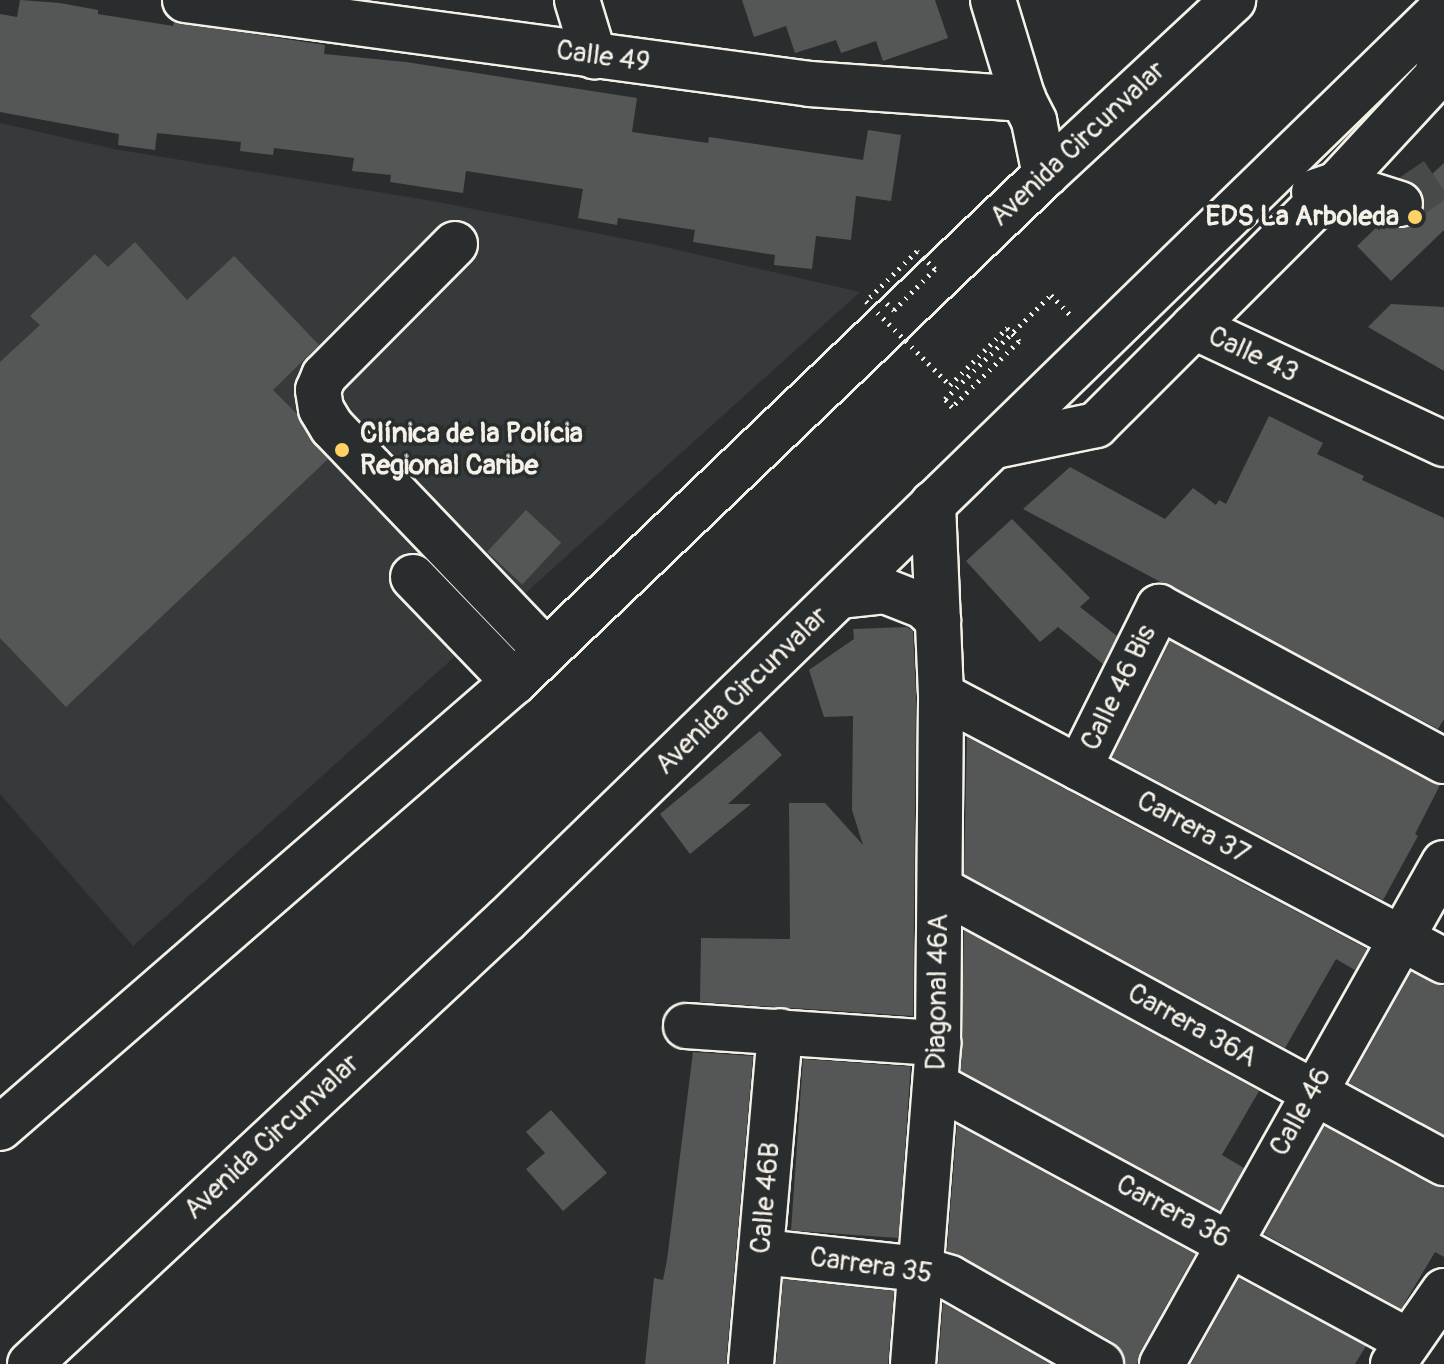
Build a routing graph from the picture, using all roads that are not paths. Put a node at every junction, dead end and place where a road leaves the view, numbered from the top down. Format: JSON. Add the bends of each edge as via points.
{"nodes":[{"id":1,"x":185,"y":0,"type":"edge"},
{"id":2,"x":577,"y":0,"type":"edge"},
{"id":3,"x":993,"y":0,"type":"edge"},
{"id":4,"x":1233,"y":0,"type":"edge"},
{"id":5,"x":1444,"y":7,"type":"edge"},
{"id":6,"x":1444,"y":41,"type":"edge"},
{"id":7,"x":594,"y":56,"type":"junction"},
{"id":8,"x":1029,"y":110,"type":"junction"},
{"id":9,"x":1099,"y":125,"type":"junction"},
{"id":10,"x":1045,"y":175,"type":"junction"},
{"id":11,"x":1337,"y":184,"type":"junction"},
{"id":12,"x":1400,"y":204,"type":"dead end"},
{"id":13,"x":1218,"y":227,"type":"junction"},
{"id":14,"x":455,"y":244,"type":"dead end"},
{"id":15,"x":1194,"y":327,"type":"junction"},
{"id":16,"x":1444,"y":444,"type":"edge"},
{"id":17,"x":995,"y":446,"type":"junction"},
{"id":18,"x":933,"y":503,"type":"junction"},
{"id":19,"x":413,"y":577,"type":"dead end"},
{"id":20,"x":841,"y":596,"type":"junction"},
{"id":21,"x":938,"y":620,"type":"junction"},
{"id":22,"x":546,"y":651,"type":"junction"},
{"id":23,"x":514,"y":682,"type":"junction"},
{"id":24,"x":941,"y":695,"type":"junction"},
{"id":25,"x":1444,"y":761,"type":"edge"},
{"id":26,"x":1079,"y":768,"type":"junction"},
{"id":27,"x":1444,"y":863,"type":"edge"},
{"id":28,"x":940,"y":889,"type":"junction"},
{"id":29,"x":1401,"y":938,"type":"junction"},
{"id":30,"x":1444,"y":961,"type":"edge"},
{"id":31,"x":686,"y":1026,"type":"dead end"},
{"id":32,"x":780,"y":1031,"type":"junction"},
{"id":33,"x":937,"y":1065,"type":"junction"},
{"id":34,"x":1312,"y":1092,"type":"junction"},
{"id":35,"x":0,"y":1128,"type":"edge"},
{"id":36,"x":1444,"y":1163,"type":"edge"},
{"id":37,"x":1229,"y":1242,"type":"junction"},
{"id":38,"x":762,"y":1252,"type":"junction"},
{"id":39,"x":921,"y":1269,"type":"junction"},
{"id":40,"x":1444,"y":1291,"type":"edge"},
{"id":41,"x":1400,"y":1352,"type":"edge"},
{"id":42,"x":30,"y":1364,"type":"edge"},
{"id":43,"x":751,"y":1364,"type":"edge"},
{"id":44,"x":913,"y":1364,"type":"edge"},
{"id":45,"x":1101,"y":1364,"type":"edge"},
{"id":46,"x":1162,"y":1364,"type":"edge"}],
"edges":[{"from":1,"to":7,"type":"main road","name":"Calle 49"},
{"from":2,"to":7,"type":"main road"},
{"from":3,"to":8,"type":"main road"},
{"from":4,"to":9,"type":"main road","name":"Avenida Circunvalar"},
{"from":5,"to":13,"type":"main road","name":"Avenida Circunvalar"},
{"from":6,"to":11,"type":"main road","via":[[1437,76]]},
{"from":7,"to":8,"type":"main road","name":"Calle 49"},
{"from":8,"to":9,"type":"main road","name":"Calle 49"},
{"from":8,"to":10,"type":"main road"},
{"from":9,"to":10,"type":"main road","name":"Avenida Circunvalar"},
{"from":10,"to":22,"type":"main road","name":"Avenida Circunvalar"},
{"from":11,"to":12,"type":"main road"},
{"from":11,"to":13,"type":"main road"},
{"from":11,"to":15,"type":"main road"},
{"from":13,"to":17,"type":"main road","name":"Avenida Circunvalar"},
{"from":14,"to":22,"type":"main road","via":[[324,376],[318,390],[321,409],[332,427]]},
{"from":15,"to":16,"type":"main road","name":"Calle 43"},
{"from":15,"to":17,"type":"main road","name":"Calle 43","via":[[1096,425]]},
{"from":17,"to":18,"type":"main road","name":"Avenida Circunvalar"},
{"from":18,"to":20,"type":"main road","name":"Avenida Circunvalar"},
{"from":18,"to":21,"type":"main road","name":"Diagonal 46A"},
{"from":19,"to":23,"type":"main road"},
{"from":20,"to":21,"type":"main road","via":[[885,591],[923,606]]},
{"from":20,"to":42,"type":"main road","name":"Avenida Circunvalar","via":[[506,920]]},
{"from":21,"to":24,"type":"main road","name":"Diagonal 46A"},
{"from":22,"to":23,"type":"main road","name":"Avenida Circunvalar"},
{"from":23,"to":35,"type":"main road","name":"Avenida Circunvalar"},
{"from":24,"to":26,"type":"main road","name":"Carrera 37"},
{"from":24,"to":28,"type":"main road","name":"Diagonal 46A"},
{"from":25,"to":26,"type":"main road","name":"Calle 46 Bis","via":[[1159,607]]},
{"from":26,"to":29,"type":"main road","name":"Carrera 37"},
{"from":27,"to":29,"type":"main road","name":"Calle 46"},
{"from":28,"to":33,"type":"main road","name":"Diagonal 46A"},
{"from":28,"to":34,"type":"main road","name":"Carrera 36A"},
{"from":29,"to":30,"type":"main road","name":"Carrera 37"},
{"from":29,"to":34,"type":"main road","name":"Calle 46"},
{"from":31,"to":32,"type":"main road","name":"Carrera 36"},
{"from":32,"to":33,"type":"main road","name":"Carrera 36"},
{"from":32,"to":38,"type":"main road","name":"Calle 46B"},
{"from":33,"to":37,"type":"main road","name":"Carrera 36"},
{"from":33,"to":39,"type":"main road","name":"Diagonal 46A"},
{"from":34,"to":36,"type":"main road","name":"Carrera 36A"},
{"from":34,"to":37,"type":"main road","name":"Calle 46"},
{"from":37,"to":41,"type":"main road","name":"Carrera 36"},
{"from":37,"to":46,"type":"main road","name":"Calle 46"},
{"from":38,"to":39,"type":"main road","name":"Carrera 35"},
{"from":38,"to":43,"type":"main road","name":"Calle 46B"},
{"from":39,"to":44,"type":"main road","name":"Diagonal 46A"},
{"from":39,"to":45,"type":"main road","name":"Carrera 35","via":[[986,1295]]},
{"from":40,"to":41,"type":"main road"}]}
